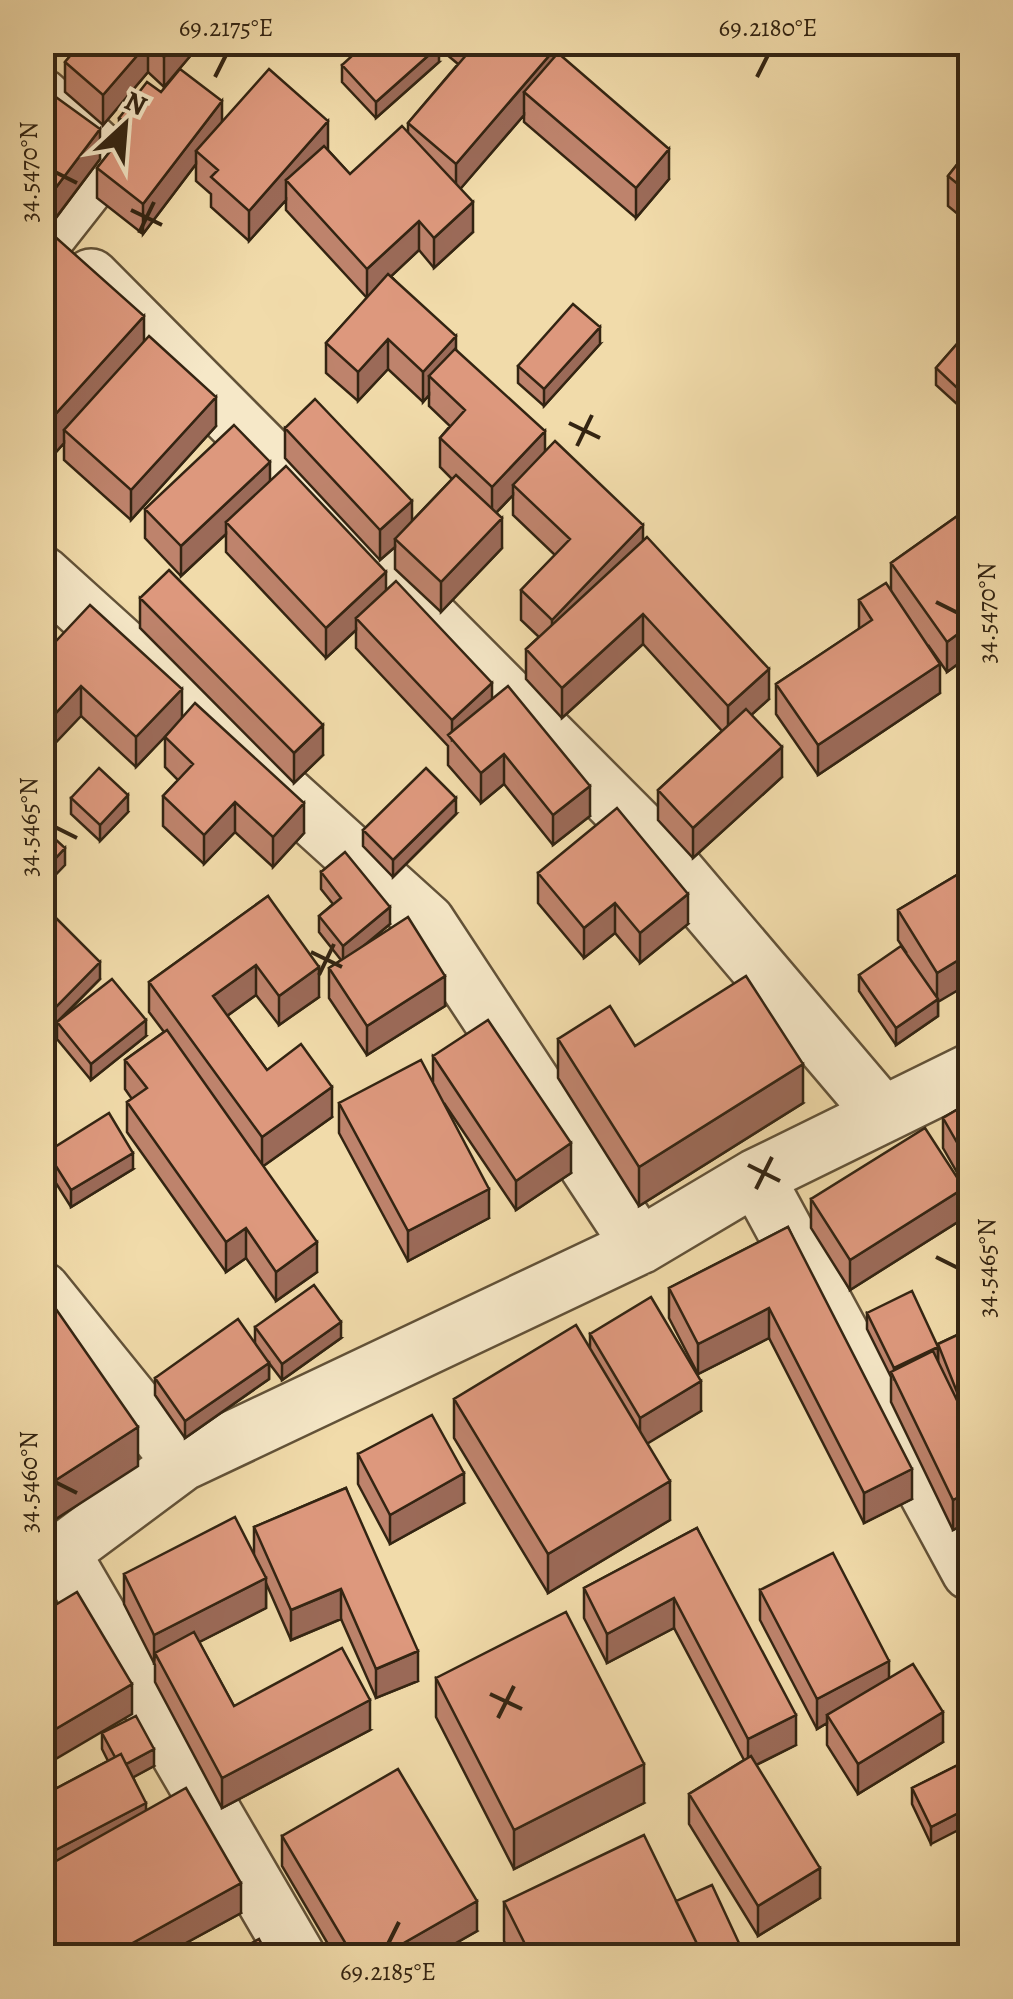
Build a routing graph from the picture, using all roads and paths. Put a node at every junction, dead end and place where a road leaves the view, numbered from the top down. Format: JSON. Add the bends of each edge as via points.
{"nodes":[{"id":1,"x":42,"y":96,"type":"edge"},
{"id":2,"x":46,"y":239,"type":"edge"},
{"id":3,"x":42,"y":574,"type":"edge"},
{"id":4,"x":970,"y":1072,"type":"edge"},
{"id":5,"x":881,"y":1112,"type":"junction"},
{"id":6,"x":756,"y":1177,"type":"junction"},
{"id":7,"x":640,"y":1246,"type":"junction"},
{"id":8,"x":42,"y":1290,"type":"edge"},
{"id":9,"x":182,"y":1462,"type":"junction"},
{"id":10,"x":53,"y":1561,"type":"edge"},
{"id":11,"x":970,"y":1572,"type":"edge"},
{"id":12,"x":296,"y":1956,"type":"edge"}],
"edges":[{"from":1,"to":2,"type":"street","via":[[108,159]]},
{"from":2,"to":5,"type":"street","via":[[642,830]]},
{"from":3,"to":7,"type":"street","via":[[427,922]]},
{"from":4,"to":5,"type":"street"},
{"from":5,"to":6,"type":"street"},
{"from":6,"to":7,"type":"street"},
{"from":6,"to":11,"type":"street"},
{"from":7,"to":9,"type":"street"},
{"from":8,"to":9,"type":"street"},
{"from":9,"to":10,"type":"street"},
{"from":10,"to":12,"type":"street"}]}
